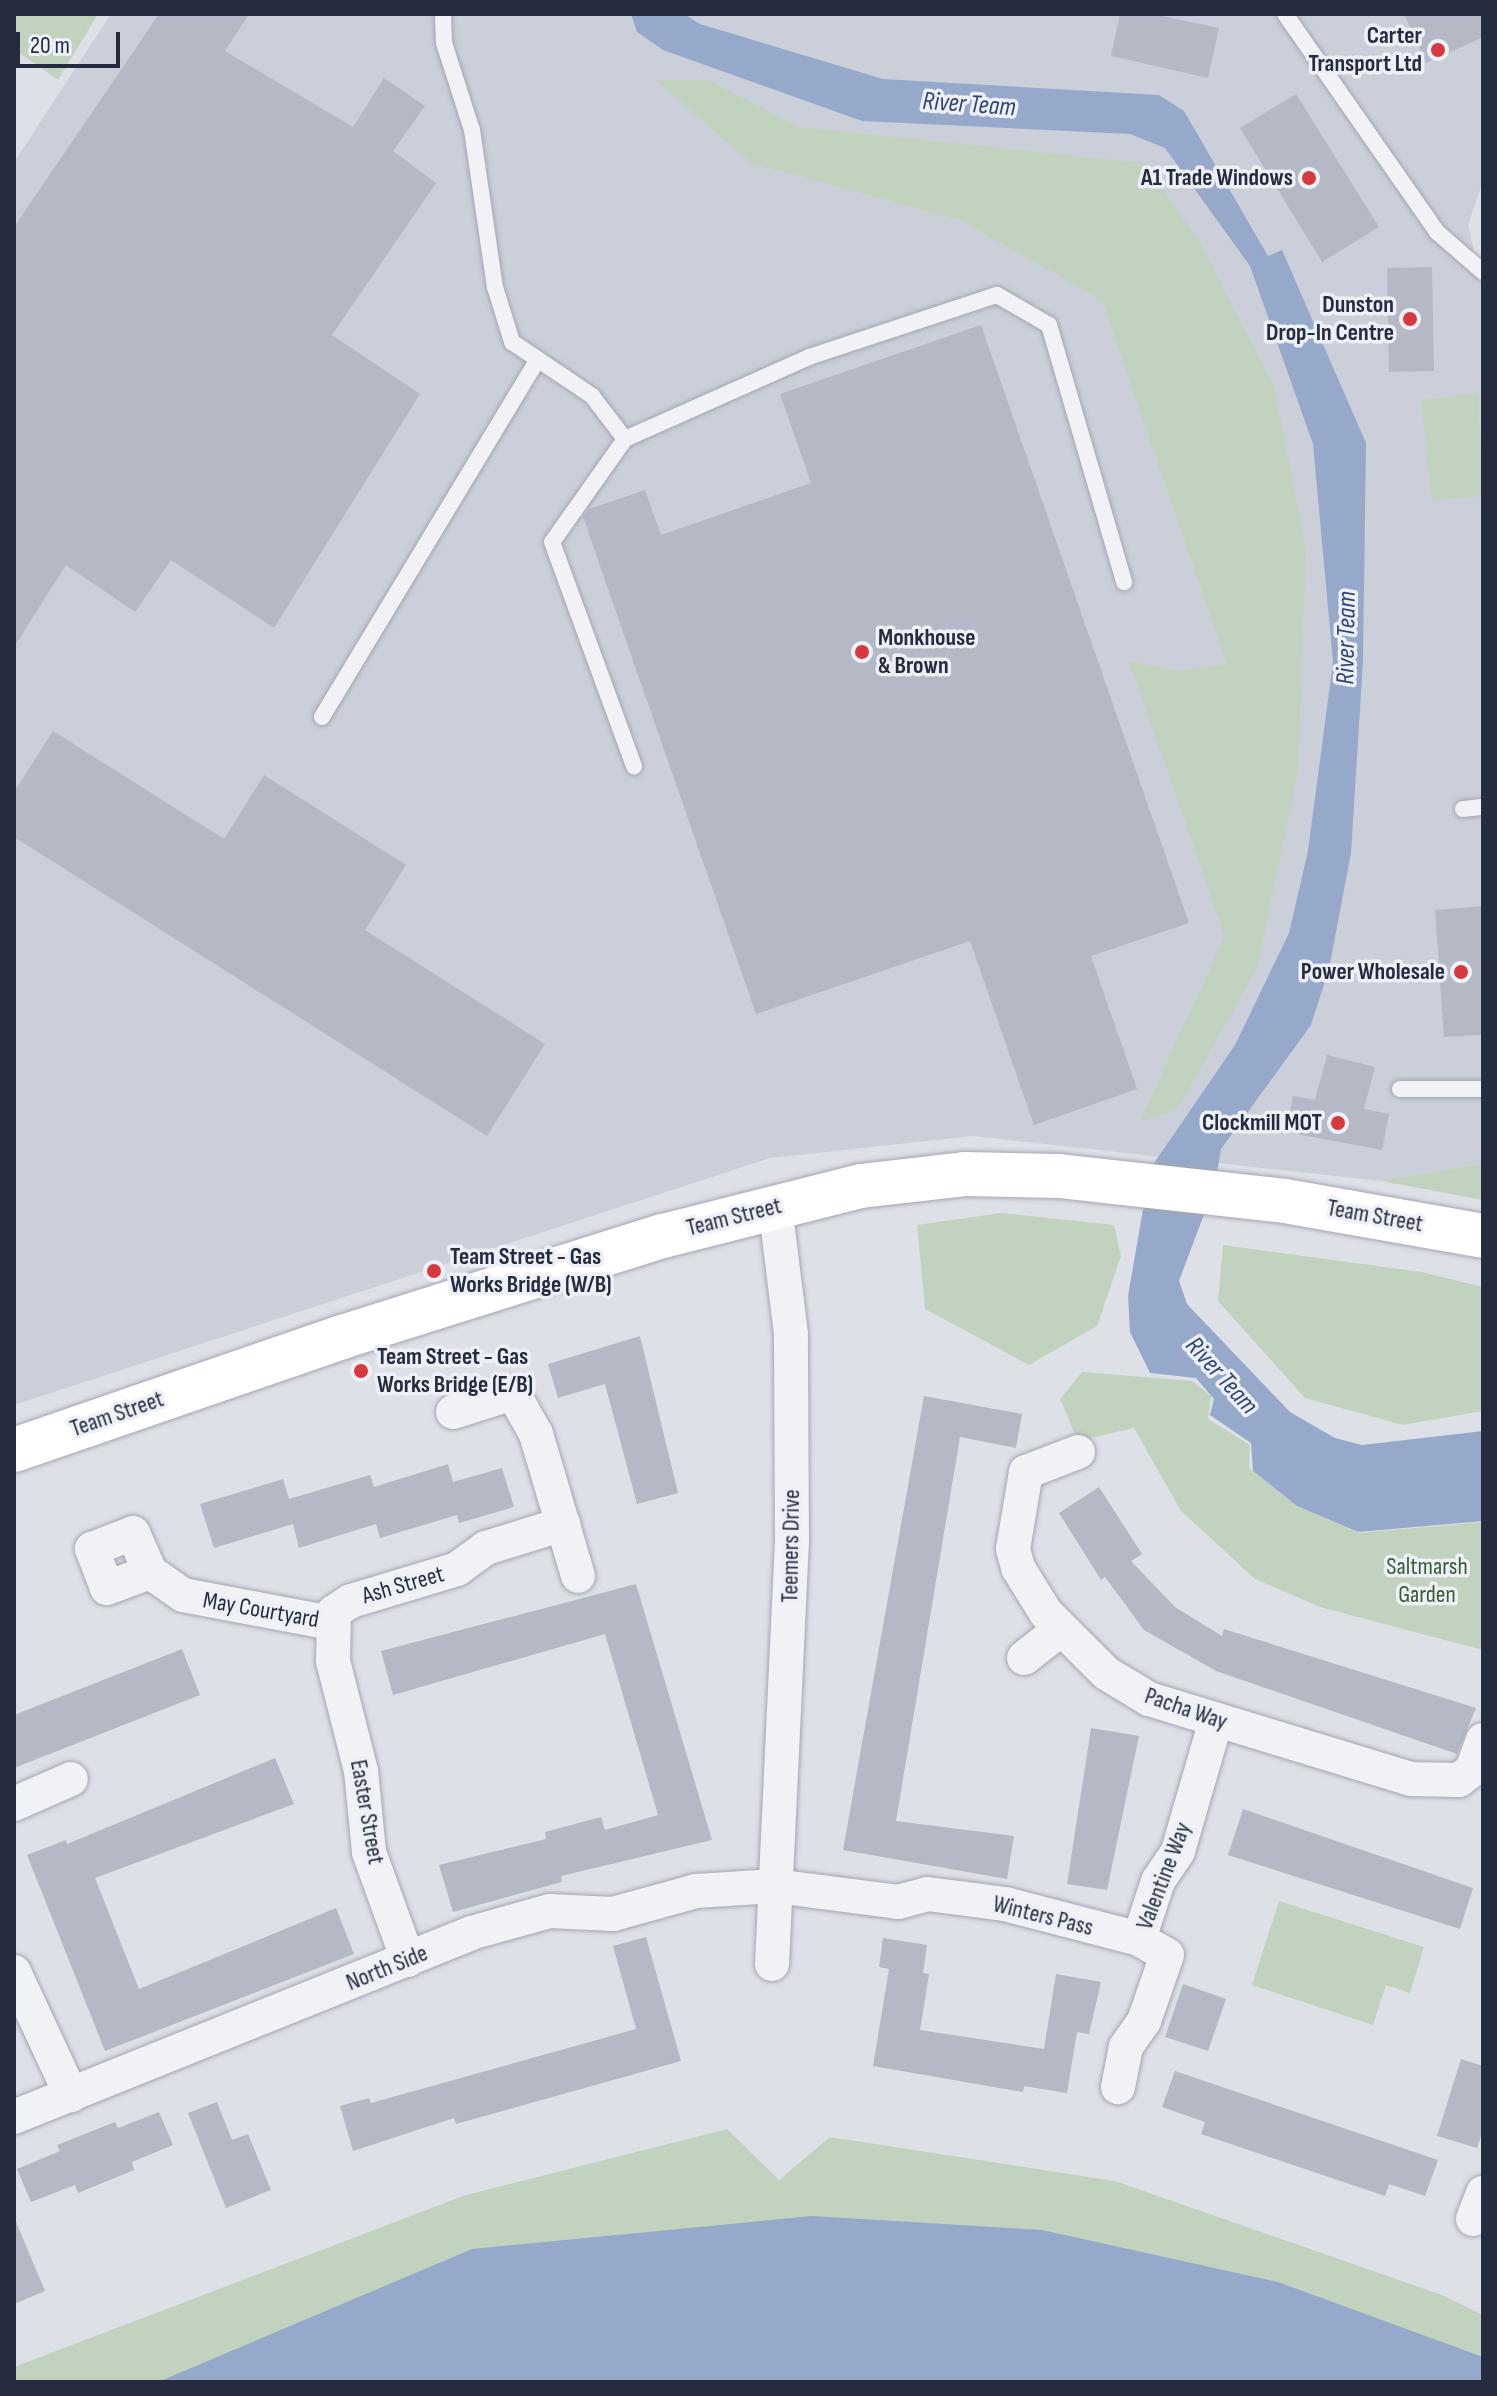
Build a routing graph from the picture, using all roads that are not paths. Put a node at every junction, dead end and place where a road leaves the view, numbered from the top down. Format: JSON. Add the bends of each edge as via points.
{"nodes":[{"id":1,"x":443,"y":14,"type":"edge"},
{"id":2,"x":1285,"y":14,"type":"edge"},
{"id":3,"x":1483,"y":272,"type":"edge"},
{"id":4,"x":537,"y":361,"type":"junction"},
{"id":5,"x":625,"y":439,"type":"junction"},
{"id":6,"x":1124,"y":582,"type":"dead end"},
{"id":7,"x":322,"y":717,"type":"dead end"},
{"id":8,"x":634,"y":766,"type":"dead end"},
{"id":9,"x":1483,"y":807,"type":"edge"},
{"id":10,"x":1463,"y":809,"type":"dead end"},
{"id":11,"x":1400,"y":1089,"type":"dead end"},
{"id":12,"x":1483,"y":1089,"type":"edge"},
{"id":13,"x":775,"y":1206,"type":"junction"},
{"id":14,"x":1483,"y":1236,"type":"edge"},
{"id":15,"x":453,"y":1412,"type":"dead end"},
{"id":16,"x":14,"y":1450,"type":"edge"},
{"id":17,"x":1078,"y":1452,"type":"dead end"},
{"id":18,"x":563,"y":1524,"type":"junction"},
{"id":19,"x":150,"y":1572,"type":"dead end"},
{"id":20,"x":578,"y":1576,"type":"dead end"},
{"id":21,"x":331,"y":1623,"type":"junction"},
{"id":22,"x":1061,"y":1629,"type":"junction"},
{"id":23,"x":1024,"y":1658,"type":"dead end"},
{"id":24,"x":1216,"y":1720,"type":"junction"},
{"id":25,"x":1483,"y":1740,"type":"edge"},
{"id":26,"x":71,"y":1779,"type":"dead end"},
{"id":27,"x":14,"y":1804,"type":"edge"},
{"id":28,"x":775,"y":1886,"type":"junction"},
{"id":29,"x":1139,"y":1939,"type":"junction"},
{"id":30,"x":408,"y":1960,"type":"junction"},
{"id":31,"x":772,"y":1964,"type":"dead end"},
{"id":32,"x":14,"y":1972,"type":"edge"},
{"id":33,"x":1118,"y":2087,"type":"dead end"},
{"id":34,"x":71,"y":2095,"type":"junction"},
{"id":35,"x":14,"y":2117,"type":"edge"}],
"edges":[{"from":1,"to":4,"type":"lane","via":[[444,43],[472,130],[495,287],[512,342]]},
{"from":2,"to":3,"type":"lane","via":[[1437,232]]},
{"from":4,"to":5,"type":"lane","via":[[592,396]]},
{"from":4,"to":7,"type":"lane"},
{"from":5,"to":6,"type":"lane","via":[[809,357],[997,295],[1049,325]]},
{"from":5,"to":8,"type":"lane","via":[[552,542]]},
{"from":9,"to":10,"type":"lane"},
{"from":11,"to":12,"type":"lane"},
{"from":13,"to":14,"type":"street","name":"Team Street","via":[[861,1186],[964,1174],[1101,1180]]},
{"from":13,"to":16,"type":"street","name":"Team Street","via":[[342,1337]]},
{"from":13,"to":28,"type":"street","name":"Teemers Drive","via":[[791,1334],[792,1528]]},
{"from":15,"to":18,"type":"street","via":[[513,1393],[536,1434]]},
{"from":17,"to":22,"type":"street","name":"Pacha Way","via":[[1026,1472],[1013,1549],[1018,1568]]},
{"from":18,"to":20,"type":"street"},
{"from":18,"to":21,"type":"street","name":"Ash Street","via":[[486,1548],[457,1569],[351,1601],[334,1612]]},
{"from":19,"to":21,"type":"street","name":"May Courtyard","via":[[196,1599]]},
{"from":21,"to":30,"type":"street","name":"Easter Street","via":[[333,1661],[361,1771],[369,1852]]},
{"from":22,"to":23,"type":"street"},
{"from":22,"to":24,"type":"street","name":"Pacha Way","via":[[1126,1687]]},
{"from":24,"to":25,"type":"street","name":"Pacha Way","via":[[1410,1779],[1441,1782],[1459,1780],[1472,1770]]},
{"from":24,"to":29,"type":"street","name":"Valentine Way","via":[[1178,1851],[1158,1881]]},
{"from":26,"to":27,"type":"street"},
{"from":28,"to":29,"type":"street","name":"Winters Pass","via":[[898,1902],[927,1894],[1005,1904]]},
{"from":28,"to":30,"type":"street","name":"North Side","via":[[696,1891],[613,1914],[550,1911],[471,1933]]},
{"from":28,"to":31,"type":"street","name":"Teemers Drive"},
{"from":29,"to":33,"type":"street","name":"Winters Pass","via":[[1167,1955],[1144,2021],[1126,2047]]},
{"from":30,"to":34,"type":"street","name":"North Side"},
{"from":32,"to":34,"type":"street"},
{"from":34,"to":35,"type":"street","name":"North Side"}]}
